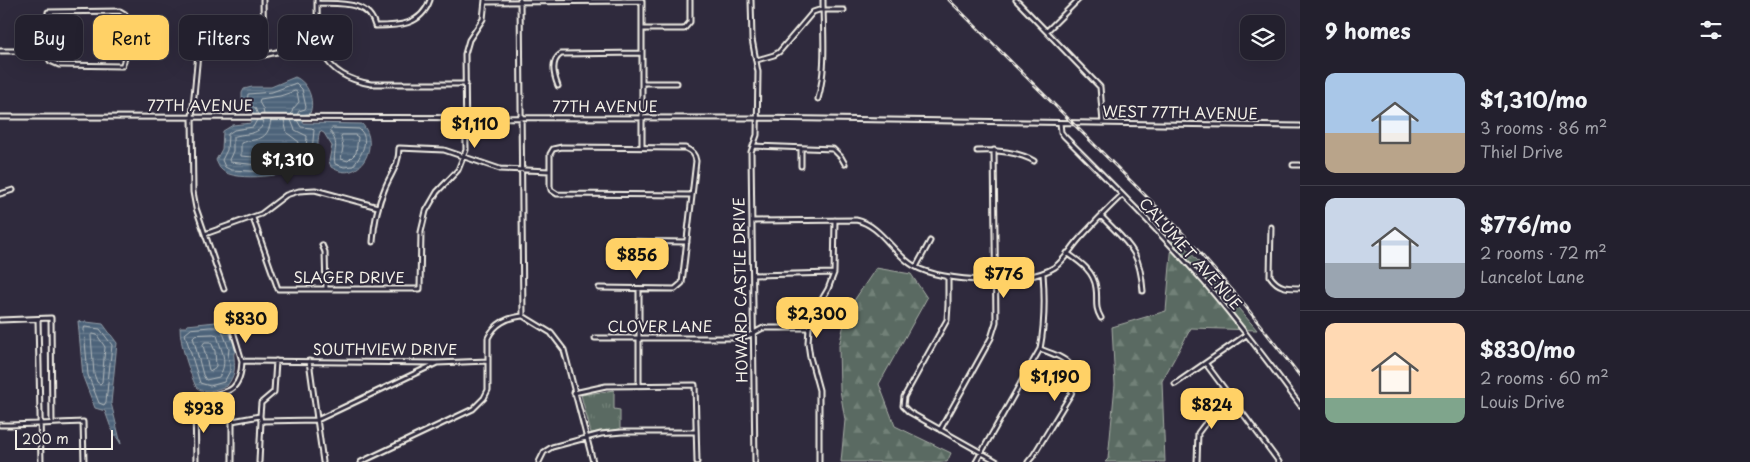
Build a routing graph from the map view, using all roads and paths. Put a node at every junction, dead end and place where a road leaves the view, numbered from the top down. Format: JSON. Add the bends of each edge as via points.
{"nodes":[{"id":1,"x":263,"y":0,"type":"edge"},
{"id":2,"x":430,"y":0,"type":"edge"},
{"id":3,"x":690,"y":0,"type":"edge"},
{"id":4,"x":751,"y":0,"type":"edge"},
{"id":5,"x":823,"y":0,"type":"edge"},
{"id":6,"x":1016,"y":0,"type":"edge"},
{"id":7,"x":1078,"y":0,"type":"edge"},
{"id":8,"x":486,"y":1,"type":"edge"},
{"id":9,"x":520,"y":1,"type":"edge"},
{"id":10,"x":551,"y":1,"type":"edge"},
{"id":11,"x":317,"y":2,"type":"edge"},
{"id":12,"x":823,"y":10,"type":"junction"},
{"id":13,"x":844,"y":10,"type":"dead end"},
{"id":14,"x":318,"y":15,"type":"edge"},
{"id":15,"x":642,"y":30,"type":"junction"},
{"id":16,"x":1047,"y":32,"type":"junction"},
{"id":17,"x":0,"y":51,"type":"edge"},
{"id":18,"x":15,"y":51,"type":"edge"},
{"id":19,"x":47,"y":51,"type":"joint"},
{"id":20,"x":278,"y":52,"type":"edge"},
{"id":21,"x":642,"y":53,"type":"junction"},
{"id":22,"x":197,"y":60,"type":"edge"},
{"id":23,"x":327,"y":60,"type":"edge"},
{"id":24,"x":757,"y":60,"type":"junction"},
{"id":25,"x":643,"y":83,"type":"junction"},
{"id":26,"x":677,"y":83,"type":"dead end"},
{"id":27,"x":466,"y":84,"type":"junction"},
{"id":28,"x":558,"y":86,"type":"dead end"},
{"id":29,"x":818,"y":100,"type":"dead end"},
{"id":30,"x":192,"y":117,"type":"junction"},
{"id":31,"x":0,"y":118,"type":"edge"},
{"id":32,"x":466,"y":118,"type":"junction"},
{"id":33,"x":520,"y":118,"type":"junction"},
{"id":34,"x":642,"y":118,"type":"junction"},
{"id":35,"x":757,"y":118,"type":"junction"},
{"id":36,"x":1060,"y":123,"type":"junction"},
{"id":37,"x":1103,"y":123,"type":"junction"},
{"id":38,"x":1300,"y":126,"type":"edge"},
{"id":39,"x":753,"y":146,"type":"junction"},
{"id":40,"x":642,"y":147,"type":"junction"},
{"id":41,"x":801,"y":148,"type":"junction"},
{"id":42,"x":976,"y":150,"type":"dead end"},
{"id":43,"x":994,"y":150,"type":"junction"},
{"id":44,"x":464,"y":157,"type":"junction"},
{"id":45,"x":1034,"y":160,"type":"dead end"},
{"id":46,"x":846,"y":164,"type":"dead end"},
{"id":47,"x":1293,"y":165,"type":"dead end"},
{"id":48,"x":1300,"y":165,"type":"edge"},
{"id":49,"x":801,"y":166,"type":"dead end"},
{"id":50,"x":521,"y":171,"type":"junction"},
{"id":51,"x":550,"y":171,"type":"junction"},
{"id":52,"x":13,"y":190,"type":"dead end"},
{"id":53,"x":0,"y":194,"type":"edge"},
{"id":54,"x":692,"y":195,"type":"junction"},
{"id":55,"x":1122,"y":195,"type":"junction"},
{"id":56,"x":378,"y":207,"type":"junction"},
{"id":57,"x":1101,"y":216,"type":"junction"},
{"id":58,"x":253,"y":218,"type":"junction"},
{"id":59,"x":835,"y":220,"type":"junction"},
{"id":60,"x":752,"y":222,"type":"junction"},
{"id":61,"x":1271,"y":227,"type":"dead end"},
{"id":62,"x":206,"y":234,"type":"junction"},
{"id":63,"x":612,"y":241,"type":"dead end"},
{"id":64,"x":373,"y":242,"type":"dead end"},
{"id":65,"x":687,"y":242,"type":"junction"},
{"id":66,"x":930,"y":242,"type":"dead end"},
{"id":67,"x":322,"y":246,"type":"dead end"},
{"id":68,"x":1067,"y":253,"type":"junction"},
{"id":69,"x":916,"y":267,"type":"junction"},
{"id":70,"x":834,"y":273,"type":"junction"},
{"id":71,"x":1043,"y":273,"type":"junction"},
{"id":72,"x":752,"y":275,"type":"junction"},
{"id":73,"x":948,"y":278,"type":"junction"},
{"id":74,"x":995,"y":279,"type":"junction"},
{"id":75,"x":599,"y":288,"type":"dead end"},
{"id":76,"x":1300,"y":288,"type":"edge"},
{"id":77,"x":224,"y":289,"type":"dead end"},
{"id":78,"x":326,"y":289,"type":"junction"},
{"id":79,"x":639,"y":289,"type":"junction"},
{"id":80,"x":1143,"y":290,"type":"dead end"},
{"id":81,"x":523,"y":316,"type":"junction"},
{"id":82,"x":1101,"y":318,"type":"dead end"},
{"id":83,"x":38,"y":319,"type":"junction"},
{"id":84,"x":0,"y":320,"type":"edge"},
{"id":85,"x":808,"y":328,"type":"junction"},
{"id":86,"x":233,"y":331,"type":"dead end"},
{"id":87,"x":753,"y":333,"type":"junction"},
{"id":88,"x":1246,"y":335,"type":"junction"},
{"id":89,"x":595,"y":338,"type":"dead end"},
{"id":90,"x":639,"y":338,"type":"junction"},
{"id":91,"x":1040,"y":349,"type":"junction"},
{"id":92,"x":242,"y":361,"type":"junction"},
{"id":93,"x":276,"y":361,"type":"junction"},
{"id":94,"x":309,"y":361,"type":"junction"},
{"id":95,"x":488,"y":361,"type":"junction"},
{"id":96,"x":437,"y":363,"type":"junction"},
{"id":97,"x":1206,"y":364,"type":"junction"},
{"id":98,"x":1175,"y":384,"type":"dead end"},
{"id":99,"x":639,"y":385,"type":"junction"},
{"id":100,"x":574,"y":392,"type":"junction"},
{"id":101,"x":1235,"y":402,"type":"junction"},
{"id":102,"x":1300,"y":405,"type":"edge"},
{"id":103,"x":260,"y":416,"type":"junction"},
{"id":104,"x":317,"y":420,"type":"junction"},
{"id":105,"x":261,"y":421,"type":"junction"},
{"id":106,"x":40,"y":423,"type":"junction"},
{"id":107,"x":52,"y":423,"type":"junction"},
{"id":108,"x":0,"y":425,"type":"edge"},
{"id":109,"x":940,"y":430,"type":"junction"},
{"id":110,"x":696,"y":432,"type":"junction"},
{"id":111,"x":586,"y":438,"type":"junction"},
{"id":112,"x":980,"y":453,"type":"junction"},
{"id":113,"x":40,"y":462,"type":"edge"},
{"id":114,"x":84,"y":462,"type":"edge"},
{"id":115,"x":196,"y":462,"type":"edge"},
{"id":116,"x":232,"y":462,"type":"edge"},
{"id":117,"x":258,"y":462,"type":"edge"},
{"id":118,"x":323,"y":462,"type":"edge"},
{"id":119,"x":361,"y":462,"type":"edge"},
{"id":120,"x":540,"y":462,"type":"edge"},
{"id":121,"x":593,"y":462,"type":"edge"},
{"id":122,"x":697,"y":462,"type":"edge"},
{"id":123,"x":755,"y":462,"type":"edge"},
{"id":124,"x":819,"y":462,"type":"edge"},
{"id":125,"x":976,"y":462,"type":"edge"},
{"id":126,"x":998,"y":462,"type":"edge"},
{"id":127,"x":1028,"y":462,"type":"edge"},
{"id":128,"x":1197,"y":462,"type":"edge"},
{"id":129,"x":1279,"y":462,"type":"edge"}],
"edges":[{"from":1,"to":20,"type":"street","via":[[264,55]]},
{"from":2,"to":11,"type":"street","via":[[417,19],[398,26],[375,26],[368,11],[354,4]]},
{"from":3,"to":15,"type":"street","via":[[690,22],[684,29]]},
{"from":4,"to":24,"type":"street","name":"HOWARD CASTLE DRIVE","via":[[752,39]]},
{"from":5,"to":12,"type":"street"},
{"from":6,"to":16,"type":"street"},
{"from":7,"to":16,"type":"street"},
{"from":8,"to":9,"type":"street"},
{"from":8,"to":27,"type":"street","via":[[483,19],[467,46]]},
{"from":9,"to":10,"type":"street"},
{"from":9,"to":33,"type":"street"},
{"from":10,"to":15,"type":"street","via":[[642,1]]},
{"from":11,"to":14,"type":"street"},
{"from":12,"to":13,"type":"street"},
{"from":12,"to":24,"type":"street","via":[[813,12],[779,52]]},
{"from":12,"to":29,"type":"street","via":[[824,67]]},
{"from":15,"to":21,"type":"street"},
{"from":16,"to":37,"type":"street","via":[[1100,87]]},
{"from":17,"to":18,"type":"street"},
{"from":19,"to":19,"type":"street","via":[[48,12],[120,11],[125,14],[122,66],[59,65],[50,61]]},
{"from":21,"to":25,"type":"street"},
{"from":21,"to":28,"type":"street","via":[[561,54],[554,62],[554,78]]},
{"from":22,"to":30,"type":"street"},
{"from":23,"to":27,"type":"street","via":[[333,68],[358,82]]},
{"from":24,"to":35,"type":"street","name":"HOWARD CASTLE DRIVE"},
{"from":25,"to":26,"type":"street"},
{"from":25,"to":34,"type":"street"},
{"from":27,"to":32,"type":"street"},
{"from":30,"to":31,"type":"street","name":"77TH AVENUE"},
{"from":30,"to":32,"type":"street","name":"77TH AVENUE"},
{"from":30,"to":62,"type":"street","via":[[192,192]]},
{"from":32,"to":33,"type":"street","name":"77TH AVENUE"},
{"from":32,"to":44,"type":"street"},
{"from":33,"to":34,"type":"street","name":"77TH AVENUE"},
{"from":33,"to":50,"type":"street"},
{"from":34,"to":35,"type":"street","name":"77TH AVENUE"},
{"from":34,"to":40,"type":"street"},
{"from":35,"to":36,"type":"street","name":"77TH AVENUE"},
{"from":35,"to":39,"type":"street","name":"HOWARD CASTLE DRIVE"},
{"from":36,"to":37,"type":"street","name":"WEST 77TH AVENUE"},
{"from":36,"to":55,"type":"street","name":"CALUMET AVENUE","via":[[1064,136]]},
{"from":37,"to":38,"type":"street","name":"WEST 77TH AVENUE"},
{"from":39,"to":41,"type":"street"},
{"from":39,"to":60,"type":"street","name":"HOWARD CASTLE DRIVE"},
{"from":40,"to":51,"type":"street","via":[[558,147],[550,154]]},
{"from":40,"to":54,"type":"street","via":[[685,148],[693,152],[696,161]]},
{"from":41,"to":46,"type":"street","via":[[833,149]]},
{"from":41,"to":49,"type":"street"},
{"from":42,"to":43,"type":"street"},
{"from":43,"to":45,"type":"street","via":[[1025,155]]},
{"from":43,"to":74,"type":"street"},
{"from":44,"to":50,"type":"street","via":[[500,169]]},
{"from":44,"to":56,"type":"street","via":[[435,148],[399,148],[397,164]]},
{"from":44,"to":78,"type":"street","name":"SLAGER DRIVE","via":[[458,170],[437,192],[426,211],[421,232],[420,289]]},
{"from":47,"to":48,"type":"street"},
{"from":50,"to":51,"type":"street"},
{"from":50,"to":81,"type":"street"},
{"from":51,"to":54,"type":"street","via":[[551,190],[557,194]]},
{"from":52,"to":53,"type":"street"},
{"from":54,"to":65,"type":"street"},
{"from":55,"to":57,"type":"street"},
{"from":55,"to":88,"type":"street","name":"CALUMET AVENUE","via":[[1194,272]]},
{"from":56,"to":58,"type":"street","via":[[307,190],[286,196]]},
{"from":56,"to":64,"type":"street"},
{"from":57,"to":68,"type":"street"},
{"from":57,"to":80,"type":"street","via":[[1138,258]]},
{"from":58,"to":62,"type":"street"},
{"from":58,"to":78,"type":"street","name":"SLAGER DRIVE","via":[[278,289]]},
{"from":59,"to":60,"type":"street"},
{"from":59,"to":69,"type":"street","via":[[856,220],[872,226],[893,249]]},
{"from":59,"to":70,"type":"street"},
{"from":60,"to":72,"type":"street","name":"HOWARD CASTLE DRIVE"},
{"from":61,"to":76,"type":"street","via":[[1270,276],[1283,288]]},
{"from":62,"to":77,"type":"street"},
{"from":63,"to":65,"type":"street"},
{"from":65,"to":79,"type":"street","via":[[682,283],[675,289]]},
{"from":66,"to":69,"type":"street"},
{"from":67,"to":78,"type":"street"},
{"from":68,"to":71,"type":"street","via":[[1056,267]]},
{"from":68,"to":82,"type":"street","via":[[1084,265],[1092,276],[1096,288],[1096,310]]},
{"from":69,"to":73,"type":"street"},
{"from":70,"to":72,"type":"street"},
{"from":70,"to":85,"type":"street"},
{"from":71,"to":74,"type":"street","via":[[1016,279]]},
{"from":71,"to":91,"type":"street","via":[[1045,306]]},
{"from":72,"to":87,"type":"street","name":"HOWARD CASTLE DRIVE"},
{"from":73,"to":74,"type":"street"},
{"from":73,"to":109,"type":"street","via":[[947,320],[904,397],[903,406]]},
{"from":74,"to":109,"type":"street","via":[[996,322],[991,338]]},
{"from":75,"to":79,"type":"street"},
{"from":79,"to":90,"type":"street"},
{"from":81,"to":95,"type":"street","via":[[507,319],[490,333]]},
{"from":81,"to":100,"type":"street","via":[[550,333],[564,350]]},
{"from":83,"to":84,"type":"street"},
{"from":83,"to":106,"type":"street"},
{"from":83,"to":107,"type":"street","via":[[51,318]]},
{"from":85,"to":87,"type":"street","name":"CLOVER LANE","via":[[769,328]]},
{"from":85,"to":124,"type":"street","via":[[810,357],[819,390]]},
{"from":86,"to":92,"type":"street"},
{"from":87,"to":90,"type":"street","name":"CLOVER LANE","via":[[740,338]]},
{"from":87,"to":123,"type":"street","name":"HOWARD CASTLE DRIVE"},
{"from":88,"to":97,"type":"street"},
{"from":88,"to":102,"type":"street","name":"CALUMET AVENUE"},
{"from":89,"to":90,"type":"street","name":"CLOVER LANE"},
{"from":90,"to":99,"type":"street"},
{"from":91,"to":112,"type":"street"},
{"from":91,"to":127,"type":"street","via":[[1066,360],[1073,371],[1074,383],[1071,394]]},
{"from":92,"to":93,"type":"street","name":"SOUTHVIEW DRIVE"},
{"from":92,"to":115,"type":"street","via":[[239,380],[234,387],[196,402]]},
{"from":93,"to":94,"type":"street","name":"SOUTHVIEW DRIVE"},
{"from":93,"to":103,"type":"street","via":[[274,392],[261,403]]},
{"from":94,"to":96,"type":"street","name":"SOUTHVIEW DRIVE"},
{"from":94,"to":104,"type":"street"},
{"from":95,"to":96,"type":"street","name":"SOUTHVIEW DRIVE"},
{"from":95,"to":119,"type":"street","via":[[488,390],[473,409]]},
{"from":96,"to":104,"type":"street"},
{"from":97,"to":98,"type":"street"},
{"from":97,"to":101,"type":"street"},
{"from":99,"to":100,"type":"street","via":[[606,386]]},
{"from":99,"to":110,"type":"street","via":[[696,385]]},
{"from":100,"to":111,"type":"street"},
{"from":101,"to":128,"type":"street","via":[[1198,433]]},
{"from":101,"to":129,"type":"street"},
{"from":103,"to":105,"type":"street"},
{"from":103,"to":116,"type":"street","via":[[232,420]]},
{"from":104,"to":105,"type":"street"},
{"from":104,"to":118,"type":"street"},
{"from":105,"to":117,"type":"street"},
{"from":106,"to":107,"type":"street"},
{"from":106,"to":108,"type":"street"},
{"from":106,"to":113,"type":"street"},
{"from":107,"to":114,"type":"street","via":[[83,422]]},
{"from":109,"to":112,"type":"street"},
{"from":110,"to":111,"type":"street","via":[[622,432]]},
{"from":110,"to":122,"type":"street"},
{"from":111,"to":120,"type":"street","via":[[544,452]]},
{"from":111,"to":121,"type":"street"},
{"from":112,"to":125,"type":"street"},
{"from":112,"to":126,"type":"street"}]}
